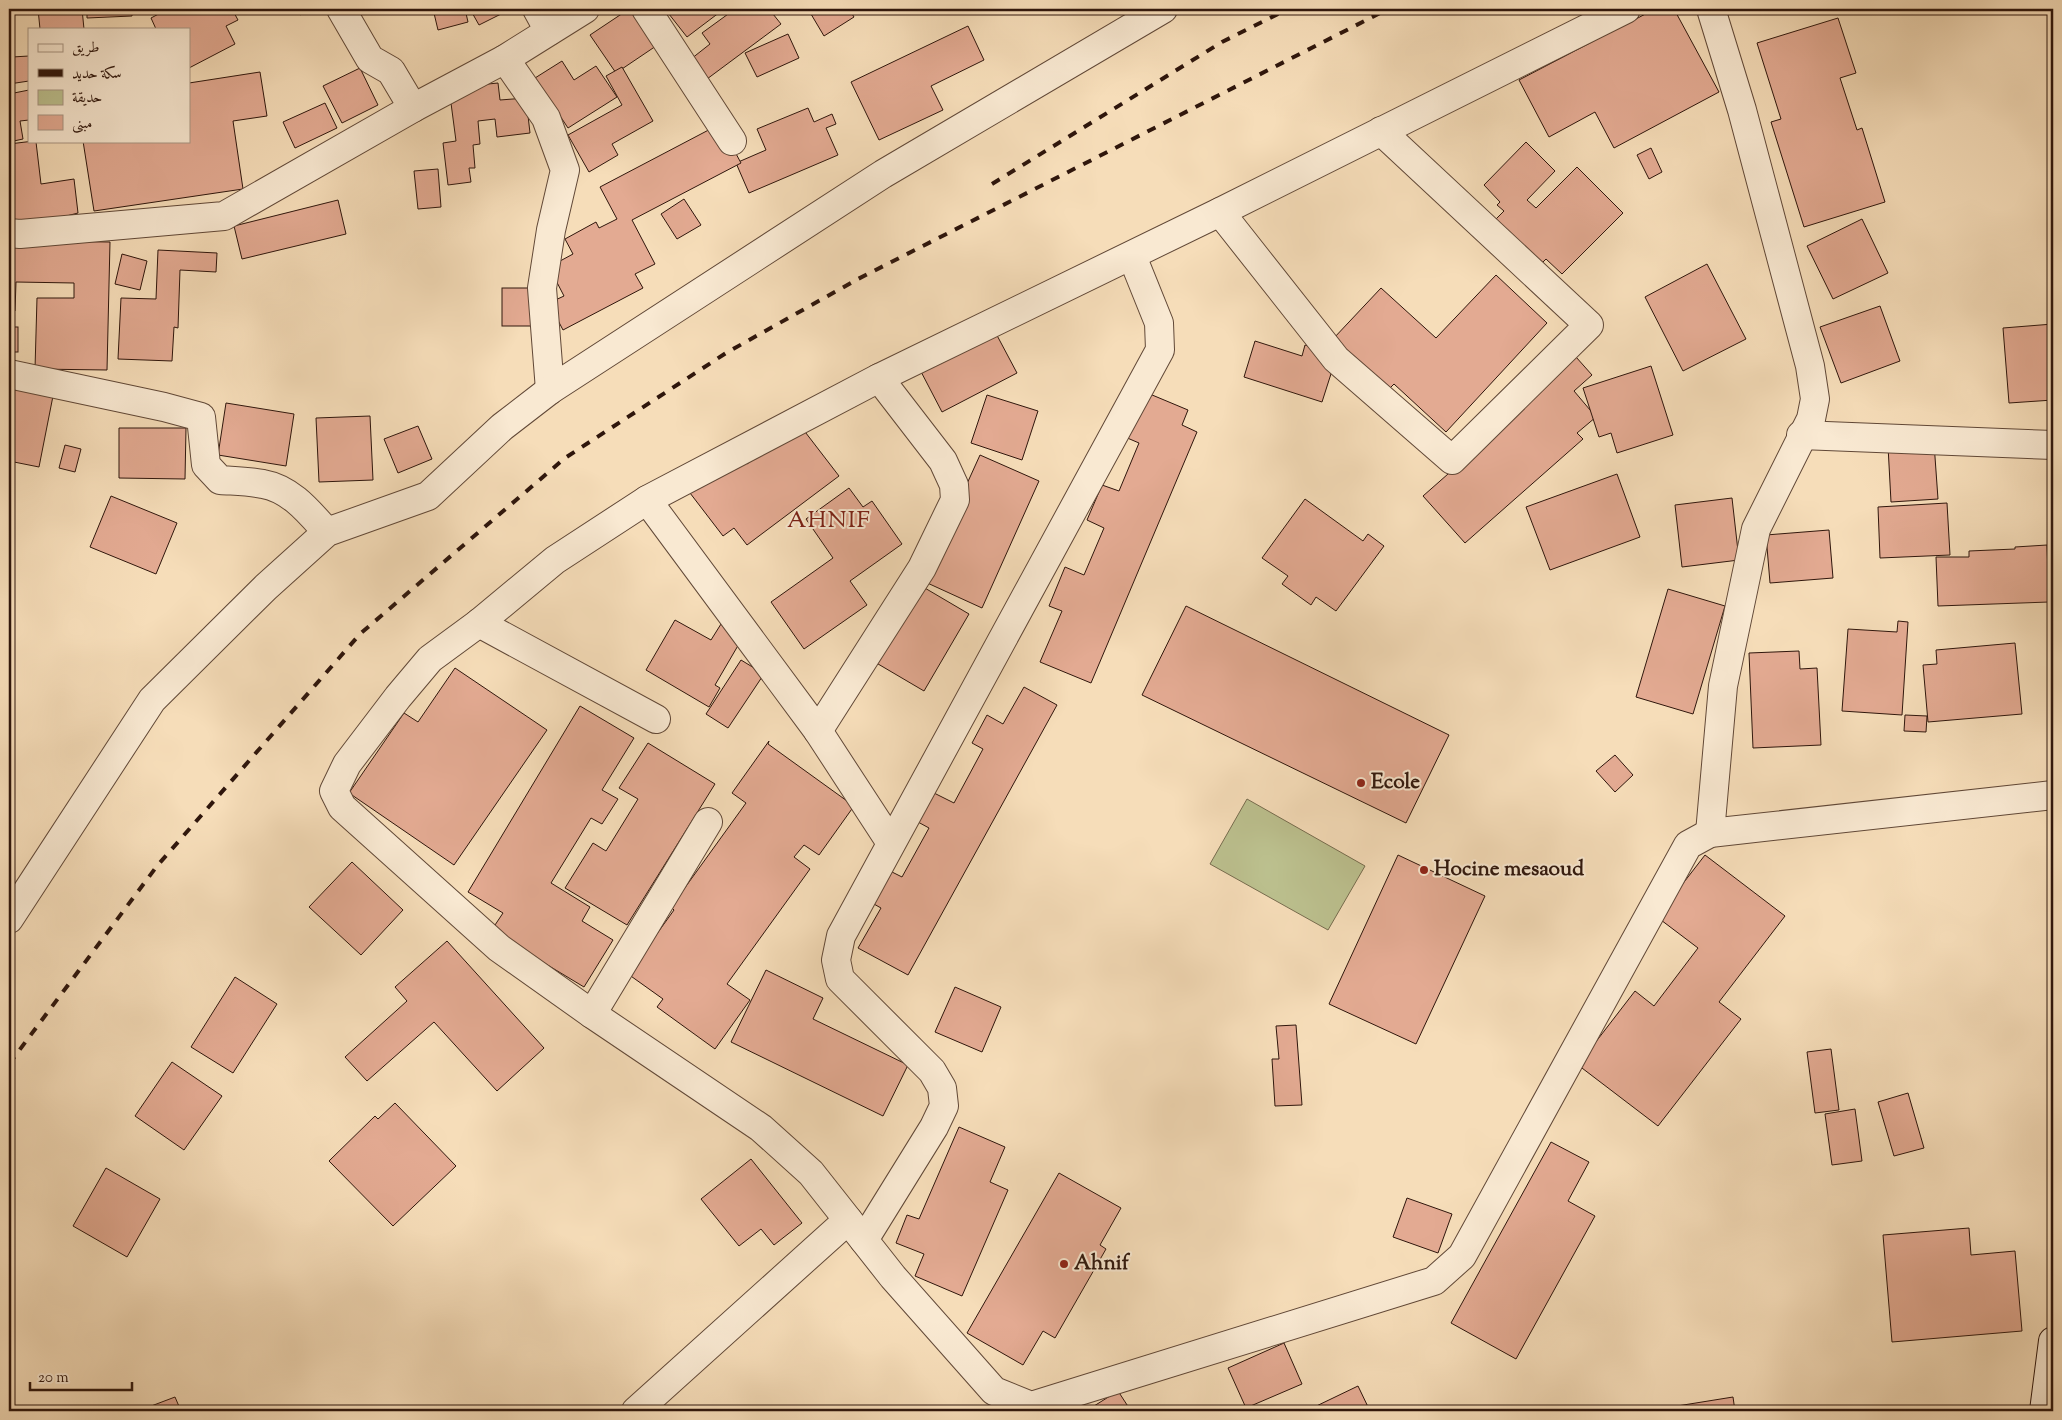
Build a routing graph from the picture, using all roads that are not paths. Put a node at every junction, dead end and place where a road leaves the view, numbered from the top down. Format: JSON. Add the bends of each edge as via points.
{"nodes":[{"id":1,"x":341,"y":9,"type":"edge"},
{"id":2,"x":585,"y":9,"type":"edge"},
{"id":3,"x":646,"y":9,"type":"edge"},
{"id":4,"x":1163,"y":9,"type":"edge"},
{"id":5,"x":1626,"y":9,"type":"edge"},
{"id":6,"x":1711,"y":9,"type":"edge"},
{"id":7,"x":543,"y":20,"type":"edge"},
{"id":8,"x":505,"y":59,"type":"junction"},
{"id":9,"x":413,"y":108,"type":"junction"},
{"id":10,"x":1381,"y":132,"type":"junction"},
{"id":11,"x":732,"y":141,"type":"dead end"},
{"id":12,"x":1220,"y":212,"type":"junction"},
{"id":13,"x":9,"y":233,"type":"edge"},
{"id":14,"x":1132,"y":256,"type":"junction"},
{"id":15,"x":9,"y":374,"type":"edge"},
{"id":16,"x":879,"y":378,"type":"junction"},
{"id":17,"x":550,"y":390,"type":"junction"},
{"id":18,"x":1801,"y":436,"type":"junction"},
{"id":19,"x":2053,"y":445,"type":"edge"},
{"id":20,"x":647,"y":500,"type":"junction"},
{"id":21,"x":327,"y":532,"type":"junction"},
{"id":22,"x":479,"y":623,"type":"junction"},
{"id":23,"x":656,"y":719,"type":"dead end"},
{"id":24,"x":818,"y":731,"type":"junction"},
{"id":25,"x":2053,"y":795,"type":"edge"},
{"id":26,"x":708,"y":822,"type":"dead end"},
{"id":27,"x":1710,"y":833,"type":"junction"},
{"id":28,"x":891,"y":843,"type":"junction"},
{"id":29,"x":9,"y":918,"type":"edge"},
{"id":30,"x":592,"y":1014,"type":"junction"},
{"id":31,"x":856,"y":1230,"type":"junction"},
{"id":32,"x":2053,"y":1341,"type":"edge"},
{"id":33,"x":636,"y":1411,"type":"edge"},
{"id":34,"x":2044,"y":1411,"type":"edge"}],
"edges":[{"from":1,"to":9,"type":"street","via":[[370,59],[391,71]]},
{"from":2,"to":7,"type":"street"},
{"from":3,"to":11,"type":"street"},
{"from":4,"to":17,"type":"street","via":[[883,174]]},
{"from":5,"to":10,"type":"street"},
{"from":6,"to":18,"type":"street","via":[[1742,110],[1810,366],[1815,399],[1811,419]]},
{"from":7,"to":8,"type":"street"},
{"from":8,"to":9,"type":"street"},
{"from":8,"to":17,"type":"street","via":[[546,118],[565,170],[542,288]]},
{"from":9,"to":13,"type":"street","via":[[224,216]]},
{"from":10,"to":12,"type":"street"},
{"from":10,"to":12,"type":"street","via":[[1589,325],[1452,460],[1336,359]]},
{"from":12,"to":14,"type":"street"},
{"from":14,"to":16,"type":"street"},
{"from":14,"to":28,"type":"street","via":[[1159,323],[1160,350]]},
{"from":15,"to":21,"type":"street","via":[[201,417],[206,465],[220,480],[264,484],[290,495]]},
{"from":16,"to":20,"type":"street"},
{"from":16,"to":24,"type":"street","via":[[943,461],[954,485],[956,500],[922,568]]},
{"from":17,"to":21,"type":"street","via":[[502,427],[428,496]]},
{"from":18,"to":19,"type":"street"},
{"from":18,"to":27,"type":"street","via":[[1756,529],[1724,686]]},
{"from":20,"to":22,"type":"street","via":[[555,560]]},
{"from":20,"to":24,"type":"street"},
{"from":21,"to":29,"type":"street","via":[[152,700]]},
{"from":22,"to":23,"type":"street"},
{"from":22,"to":30,"type":"street","via":[[430,659],[347,764],[334,791],[342,807],[499,948]]},
{"from":24,"to":28,"type":"street"},
{"from":25,"to":27,"type":"street"},
{"from":26,"to":30,"type":"street"},
{"from":27,"to":31,"type":"street","via":[[1688,845],[1462,1256],[1434,1281],[1031,1406],[994,1391]]},
{"from":28,"to":31,"type":"street","via":[[841,936],[836,960],[840,979],[932,1071],[942,1088],[944,1106],[934,1127]]},
{"from":30,"to":31,"type":"street","via":[[761,1128],[811,1173]]},
{"from":31,"to":33,"type":"street"},
{"from":32,"to":34,"type":"street"}]}
